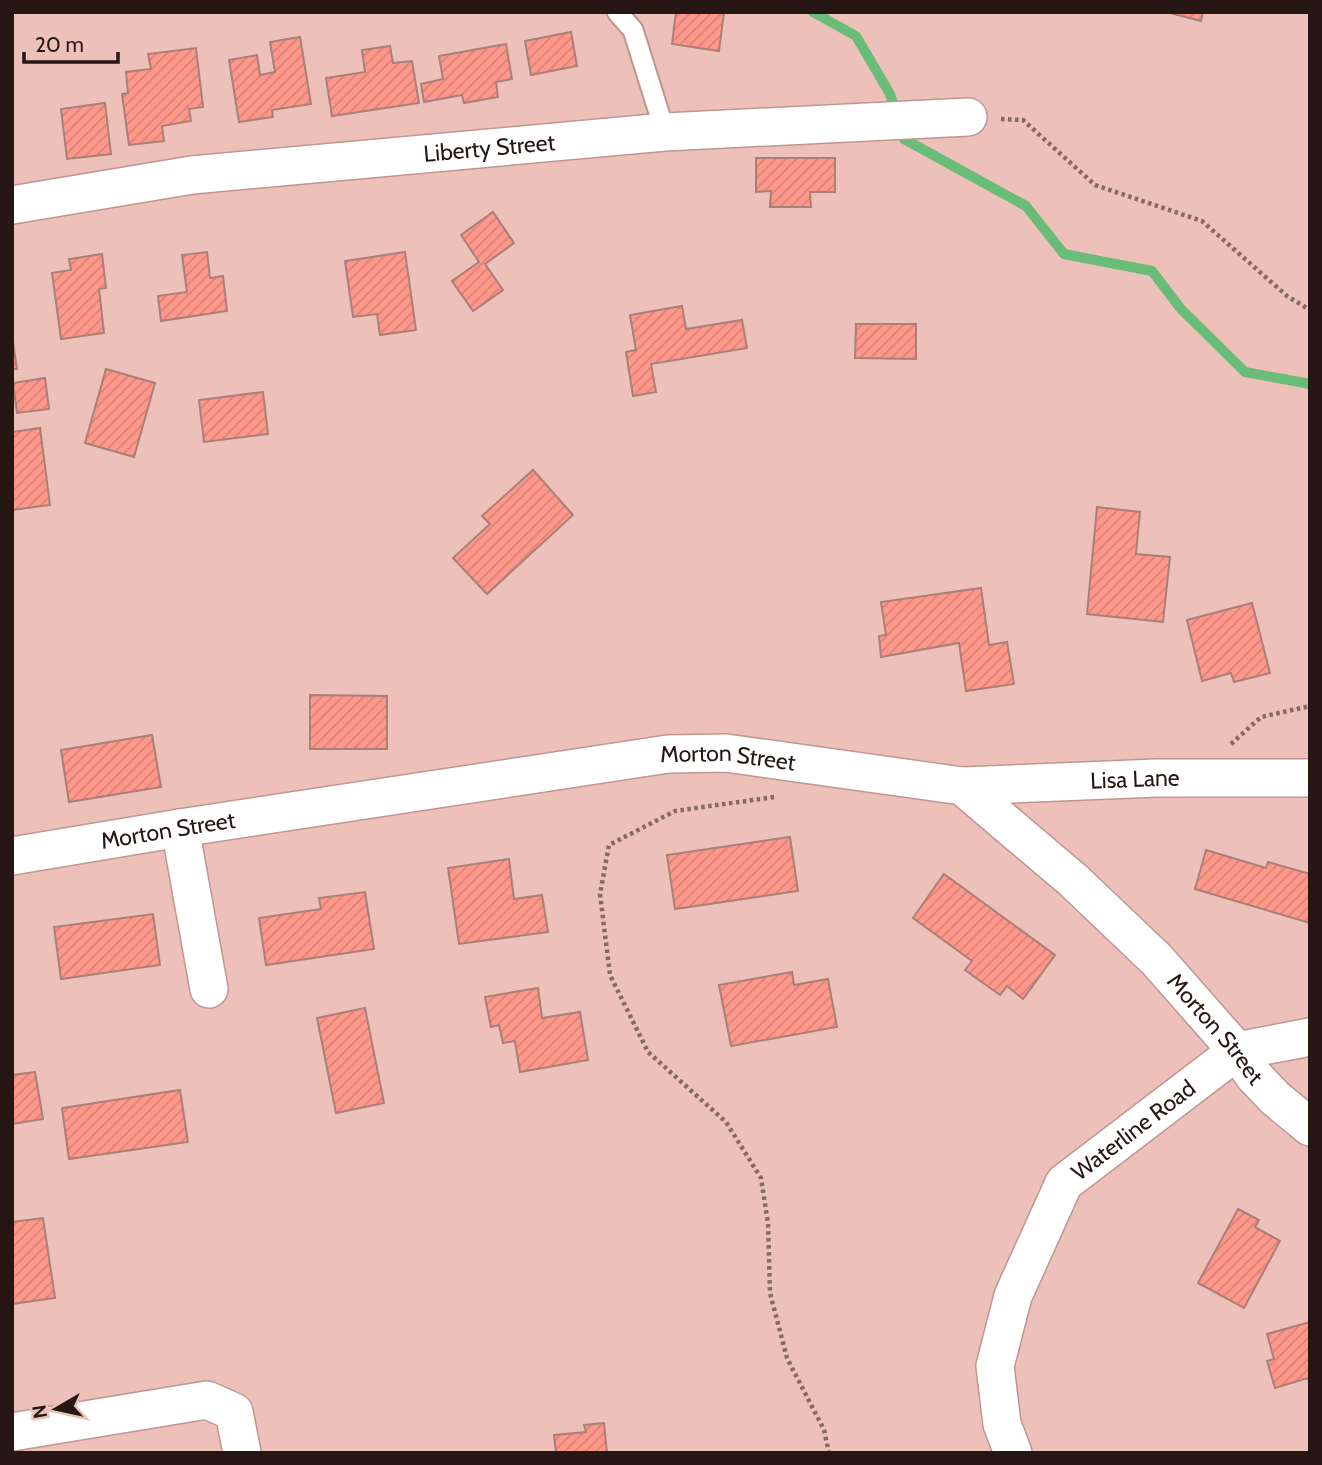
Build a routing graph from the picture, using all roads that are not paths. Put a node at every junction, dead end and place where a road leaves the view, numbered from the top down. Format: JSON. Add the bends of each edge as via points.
{"nodes":[{"id":1,"x":617,"y":12,"type":"edge"},
{"id":2,"x":968,"y":117,"type":"road end"},
{"id":3,"x":664,"y":132,"type":"junction"},
{"id":4,"x":12,"y":205,"type":"edge"},
{"id":5,"x":1310,"y":778,"type":"edge"},
{"id":6,"x":962,"y":786,"type":"junction"},
{"id":7,"x":180,"y":828,"type":"junction"},
{"id":8,"x":12,"y":856,"type":"edge"},
{"id":9,"x":209,"y":989,"type":"dead end"},
{"id":10,"x":1310,"y":1037,"type":"edge"},
{"id":11,"x":1237,"y":1051,"type":"junction"},
{"id":12,"x":1310,"y":1127,"type":"edge"},
{"id":13,"x":12,"y":1433,"type":"edge"},
{"id":14,"x":242,"y":1453,"type":"edge"},
{"id":15,"x":1013,"y":1453,"type":"edge"}],
"edges":[{"from":1,"to":3,"type":"lane","via":[[634,30]]},
{"from":2,"to":3,"type":"street","name":"Liberty Street"},
{"from":3,"to":4,"type":"street","name":"Liberty Street","via":[[192,175]]},
{"from":5,"to":6,"type":"street","name":"Lisa Lane","via":[[1157,778]]},
{"from":6,"to":7,"type":"street","name":"Morton Street","via":[[726,753],[668,754]]},
{"from":6,"to":11,"type":"street","name":"Morton Street","via":[[1073,880],[1157,960]]},
{"from":7,"to":8,"type":"street","name":"Morton Street"},
{"from":7,"to":9,"type":"street"},
{"from":10,"to":11,"type":"street","name":"Waterline Road"},
{"from":11,"to":12,"type":"street","name":"Morton Street","via":[[1275,1098]]},
{"from":11,"to":15,"type":"street","name":"Waterline Road","via":[[1064,1183],[1013,1296],[995,1366],[1002,1424]]},
{"from":13,"to":14,"type":"street","via":[[206,1400],[234,1412]]}]}
